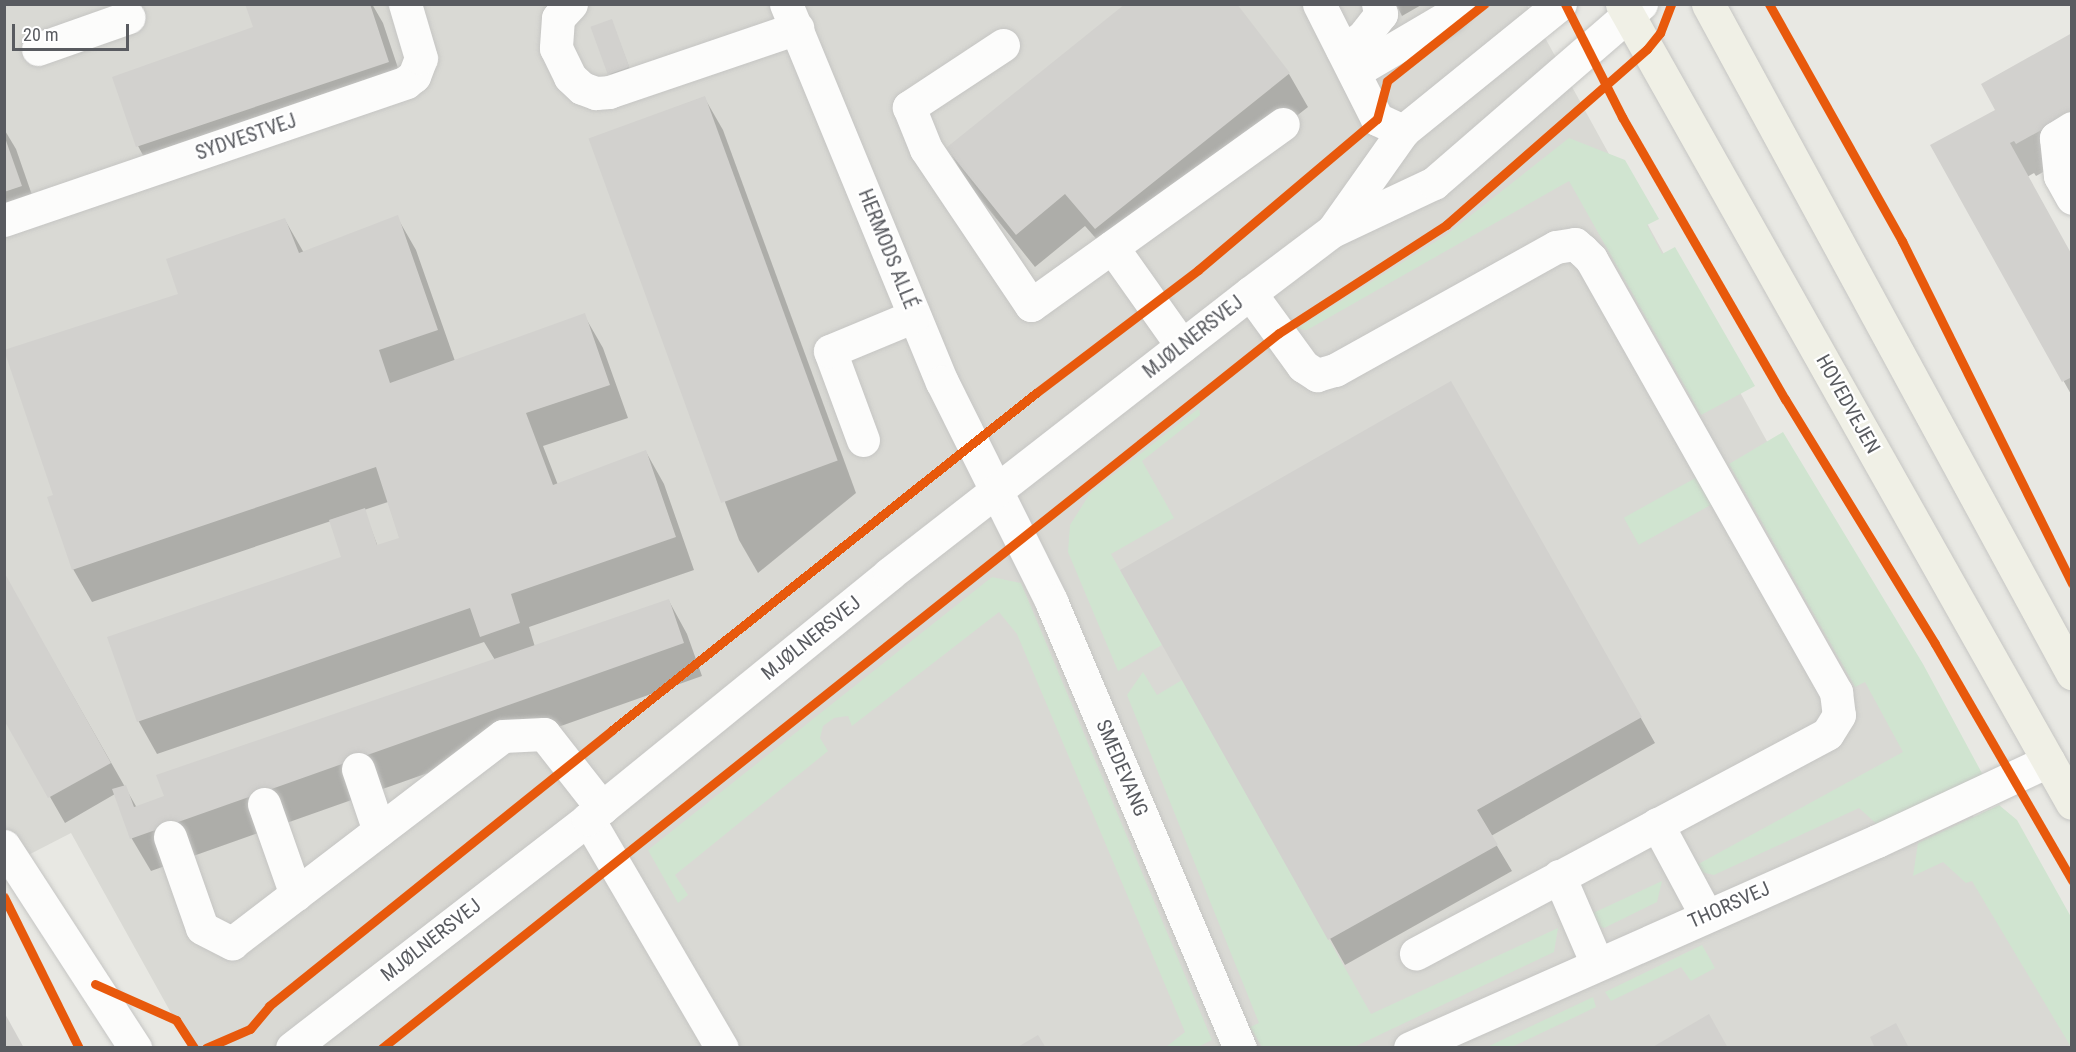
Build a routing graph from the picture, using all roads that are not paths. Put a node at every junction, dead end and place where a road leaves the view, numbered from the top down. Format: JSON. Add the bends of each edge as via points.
{"nodes":[{"id":1,"x":405,"y":4,"type":"edge"},
{"id":2,"x":571,"y":4,"type":"edge"},
{"id":3,"x":1319,"y":4,"type":"edge"},
{"id":4,"x":1378,"y":4,"type":"edge"},
{"id":5,"x":1458,"y":4,"type":"edge"},
{"id":6,"x":1560,"y":4,"type":"edge"},
{"id":7,"x":1708,"y":4,"type":"edge"},
{"id":8,"x":1630,"y":8,"type":"edge"},
{"id":9,"x":795,"y":12,"type":"edge"},
{"id":10,"x":129,"y":17,"type":"dead end"},
{"id":11,"x":1003,"y":45,"type":"dead end"},
{"id":12,"x":38,"y":49,"type":"dead end"},
{"id":13,"x":1348,"y":61,"type":"junction"},
{"id":14,"x":1283,"y":124,"type":"dead end"},
{"id":15,"x":2072,"y":128,"type":"edge"},
{"id":16,"x":1403,"y":131,"type":"junction"},
{"id":17,"x":2072,"y":198,"type":"edge"},
{"id":18,"x":4,"y":220,"type":"edge"},
{"id":19,"x":1332,"y":231,"type":"junction"},
{"id":20,"x":1112,"y":247,"type":"junction"},
{"id":21,"x":1250,"y":293,"type":"junction"},
{"id":22,"x":914,"y":316,"type":"junction"},
{"id":23,"x":1182,"y":346,"type":"junction"},
{"id":24,"x":863,"y":440,"type":"dead end"},
{"id":25,"x":994,"y":492,"type":"junction"},
{"id":26,"x":2072,"y":673,"type":"edge"},
{"id":27,"x":2048,"y":761,"type":"junction"},
{"id":28,"x":358,"y":769,"type":"dead end"},
{"id":29,"x":2072,"y":803,"type":"edge"},
{"id":30,"x":264,"y":804,"type":"dead end"},
{"id":31,"x":595,"y":813,"type":"junction"},
{"id":32,"x":1657,"y":824,"type":"junction"},
{"id":33,"x":379,"y":831,"type":"junction"},
{"id":34,"x":170,"y":837,"type":"dead end"},
{"id":35,"x":4,"y":846,"type":"edge"},
{"id":36,"x":1559,"y":876,"type":"junction"},
{"id":37,"x":296,"y":895,"type":"junction"},
{"id":38,"x":1706,"y":915,"type":"junction"},
{"id":39,"x":1416,"y":953,"type":"dead end"},
{"id":40,"x":1597,"y":964,"type":"junction"},
{"id":41,"x":135,"y":1047,"type":"edge"},
{"id":42,"x":292,"y":1047,"type":"edge"},
{"id":43,"x":722,"y":1047,"type":"edge"},
{"id":44,"x":1240,"y":1047,"type":"edge"},
{"id":45,"x":1410,"y":1047,"type":"edge"}],
"edges":[{"from":1,"to":18,"type":"street","name":"SYDVESTVEJ","via":[[422,58],[414,76],[406,82]]},
{"from":2,"to":9,"type":"street","via":[[558,18],[556,48],[570,77],[582,88],[596,93],[640,82]]},
{"from":3,"to":13,"type":"street"},
{"from":4,"to":13,"type":"street","via":[[1381,14]]},
{"from":5,"to":13,"type":"street","via":[[1449,16]]},
{"from":6,"to":16,"type":"street","name":"MJØLNERSVEJ"},
{"from":7,"to":26,"type":"main road"},
{"from":8,"to":19,"type":"street","name":"MJØLNERSVEJ","via":[[1434,183]]},
{"from":8,"to":27,"type":"main road","name":"HOVEDVEJEN"},
{"from":9,"to":22,"type":"street","name":"HERMODS ALLÉ"},
{"from":10,"to":12,"type":"street"},
{"from":11,"to":20,"type":"street","via":[[909,107],[926,149],[1031,305]]},
{"from":13,"to":16,"type":"street","via":[[1377,119]]},
{"from":14,"to":20,"type":"street"},
{"from":15,"to":17,"type":"street","via":[[2056,138],[2060,176]]},
{"from":16,"to":19,"type":"street","name":"MJØLNERSVEJ"},
{"from":19,"to":21,"type":"street","name":"MJØLNERSVEJ"},
{"from":20,"to":23,"type":"street"},
{"from":21,"to":23,"type":"street","name":"MJØLNERSVEJ"},
{"from":21,"to":32,"type":"street","via":[[1303,366],[1317,375],[1335,370],[1556,247],[1575,244],[1592,259],[1836,692],[1838,705],[1839,715],[1827,734]]},
{"from":22,"to":24,"type":"street","via":[[830,351]]},
{"from":22,"to":25,"type":"street","name":"HERMODS ALLÉ"},
{"from":23,"to":25,"type":"street","name":"MJØLNERSVEJ"},
{"from":25,"to":31,"type":"street","name":"MJØLNERSVEJ"},
{"from":25,"to":44,"type":"street","name":"SMEDEVANG","via":[[1051,601]]},
{"from":27,"to":29,"type":"main road","name":"HOVEDVEJEN"},
{"from":27,"to":38,"type":"street","name":"THORSVEJ"},
{"from":28,"to":33,"type":"street"},
{"from":30,"to":37,"type":"street"},
{"from":31,"to":33,"type":"street","via":[[544,734],[503,736]]},
{"from":31,"to":42,"type":"street","name":"MJØLNERSVEJ"},
{"from":31,"to":43,"type":"street"},
{"from":32,"to":36,"type":"street"},
{"from":32,"to":38,"type":"street"},
{"from":33,"to":37,"type":"street"},
{"from":34,"to":37,"type":"street","via":[[202,928],[232,943]]},
{"from":35,"to":41,"type":"street"},
{"from":36,"to":39,"type":"street"},
{"from":36,"to":40,"type":"street"},
{"from":38,"to":40,"type":"street","name":"THORSVEJ"},
{"from":40,"to":45,"type":"street","name":"THORSVEJ"}]}
